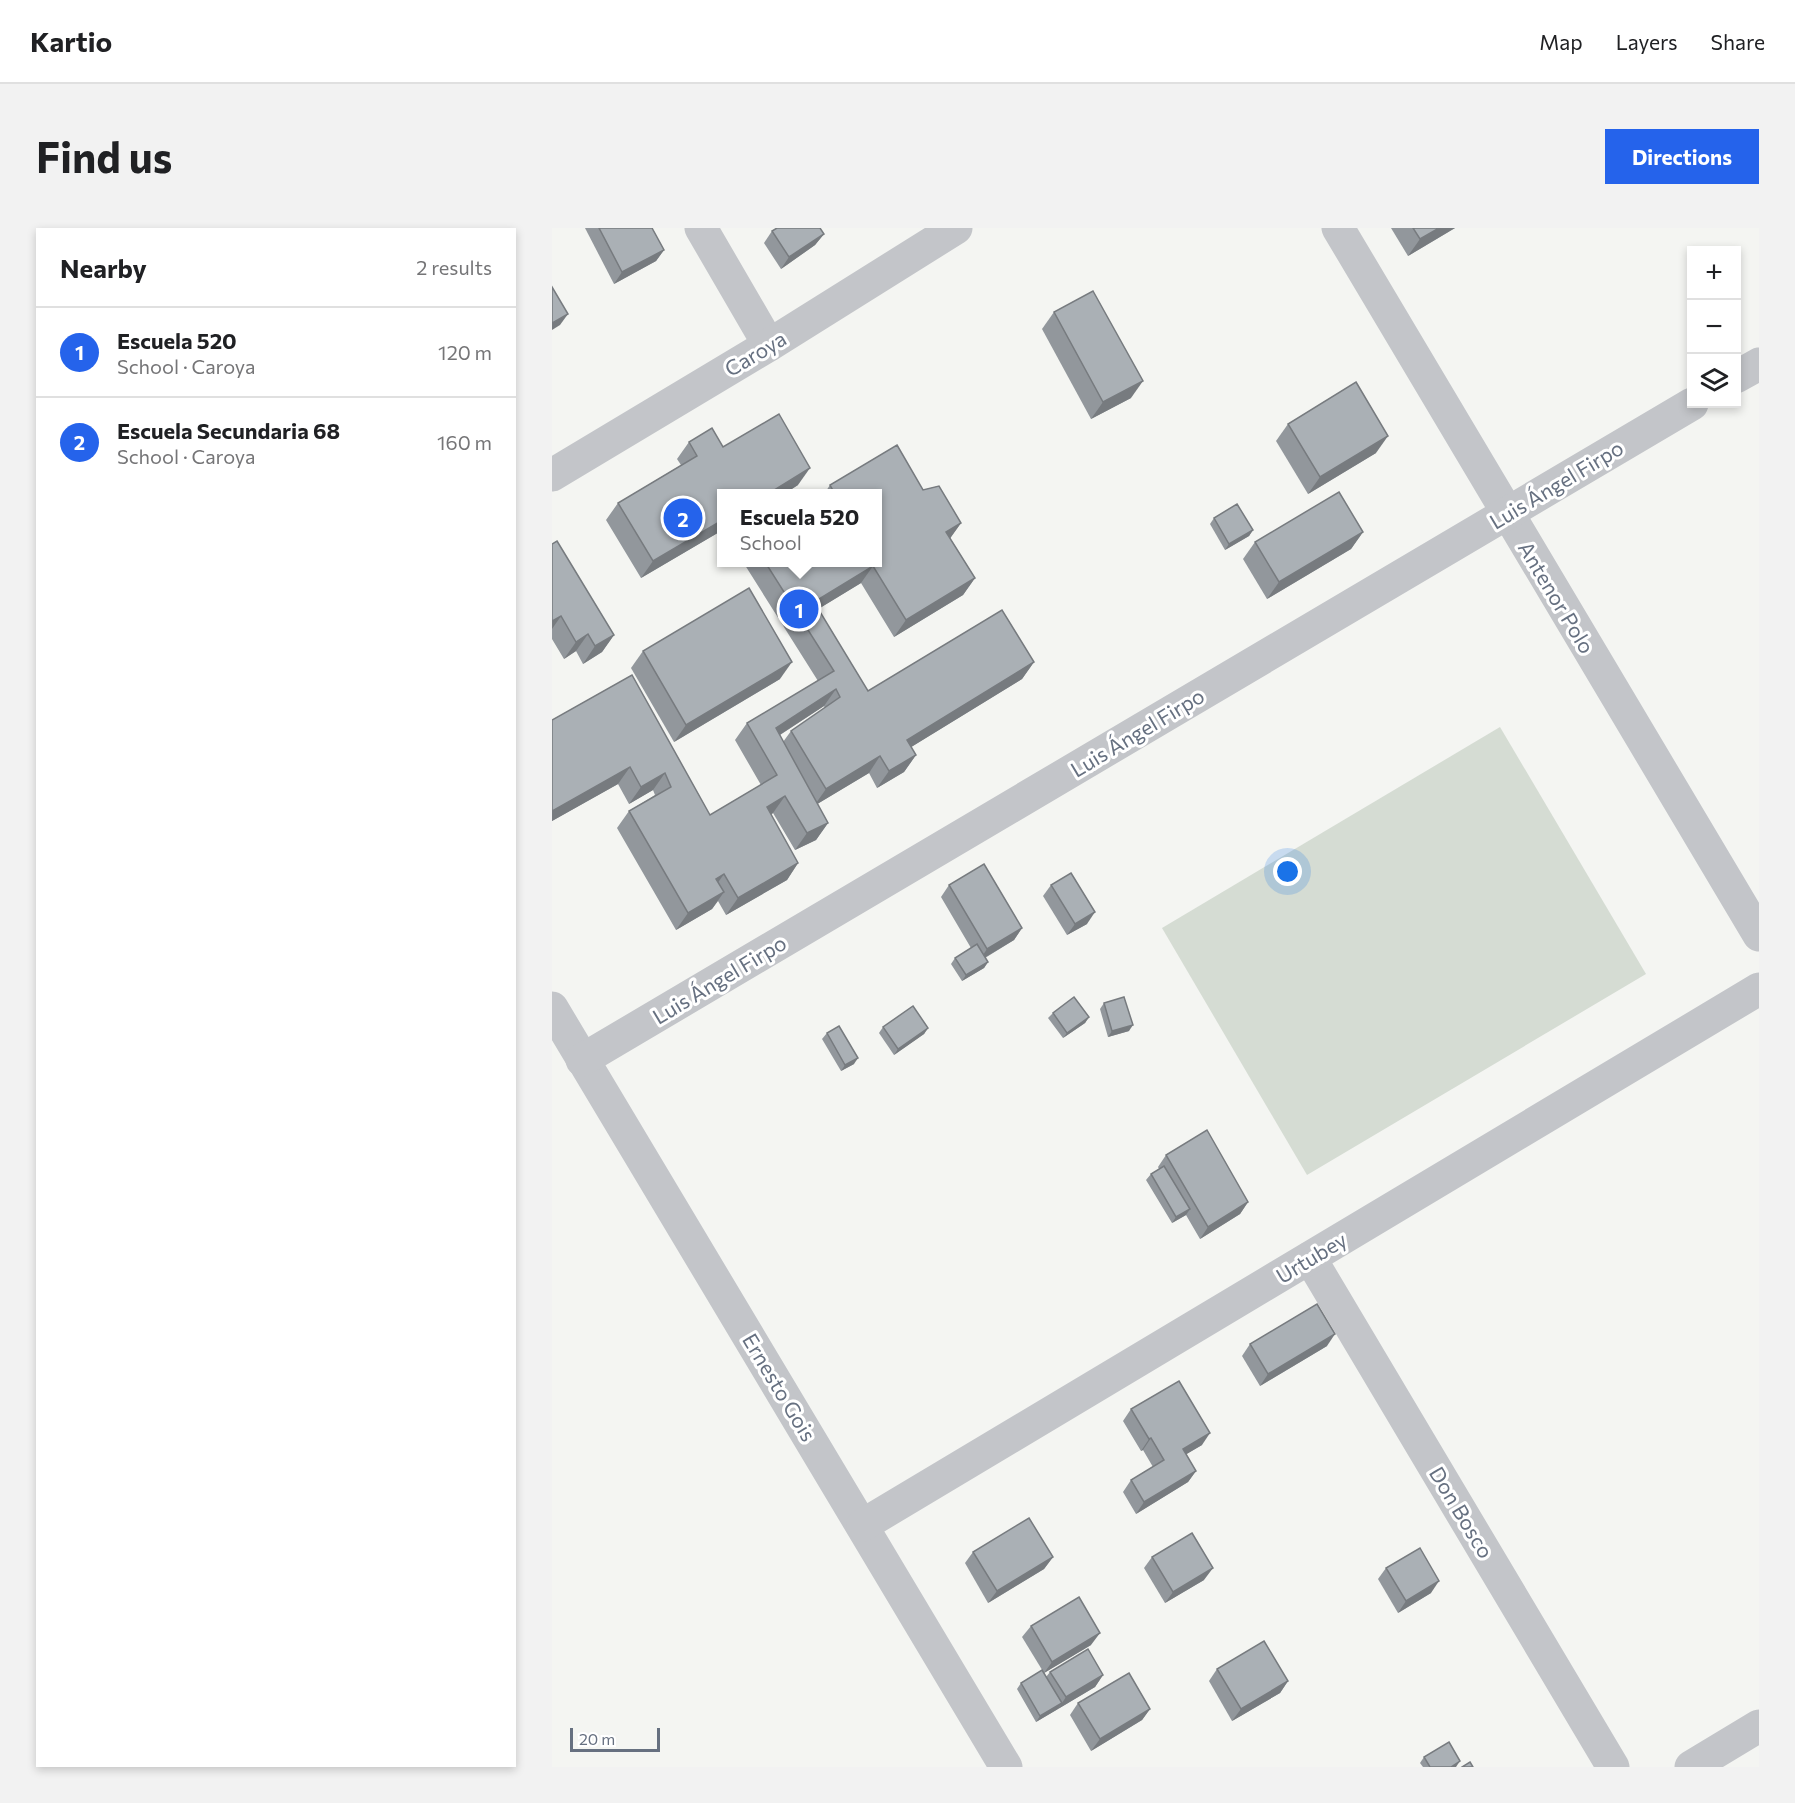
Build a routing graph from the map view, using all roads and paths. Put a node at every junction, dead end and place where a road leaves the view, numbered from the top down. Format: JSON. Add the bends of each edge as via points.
{"nodes":[{"id":1,"x":700,"y":228,"type":"edge"},
{"id":2,"x":956,"y":228,"type":"edge"},
{"id":3,"x":1338,"y":228,"type":"edge"},
{"id":4,"x":769,"y":345,"type":"junction"},
{"id":5,"x":1759,"y":364,"type":"edge"},
{"id":6,"x":1741,"y":375,"type":"edge"},
{"id":7,"x":1687,"y":407,"type":"edge"},
{"id":8,"x":552,"y":475,"type":"edge"},
{"id":9,"x":1507,"y":513,"type":"junction"},
{"id":10,"x":1759,"y":934,"type":"edge"},
{"id":11,"x":1759,"y":989,"type":"edge"},
{"id":12,"x":552,"y":1008,"type":"edge"},
{"id":13,"x":582,"y":1060,"type":"junction"},
{"id":14,"x":1310,"y":1258,"type":"junction"},
{"id":15,"x":863,"y":1525,"type":"junction"},
{"id":16,"x":1759,"y":1726,"type":"edge"},
{"id":17,"x":1006,"y":1767,"type":"edge"},
{"id":18,"x":1613,"y":1767,"type":"edge"},
{"id":19,"x":1691,"y":1767,"type":"edge"}],
"edges":[{"from":1,"to":4,"type":"street"},
{"from":2,"to":4,"type":"street","name":"Caroya"},
{"from":3,"to":9,"type":"street","name":"Antenor Polo"},
{"from":4,"to":8,"type":"street","name":"Caroya"},
{"from":5,"to":6,"type":"street"},
{"from":7,"to":9,"type":"street","name":"Luis Ángel Firpo"},
{"from":9,"to":10,"type":"street","name":"Antenor Polo"},
{"from":9,"to":13,"type":"street","name":"Luis Ángel Firpo"},
{"from":11,"to":14,"type":"street","name":"Urtubey"},
{"from":12,"to":13,"type":"street","name":"Ernesto Gois"},
{"from":13,"to":15,"type":"street","name":"Ernesto Gois"},
{"from":14,"to":15,"type":"street","name":"Urtubey"},
{"from":14,"to":18,"type":"street","name":"Don Bosco"},
{"from":15,"to":17,"type":"street","name":"Ernesto Gois"},
{"from":16,"to":19,"type":"street"}]}
